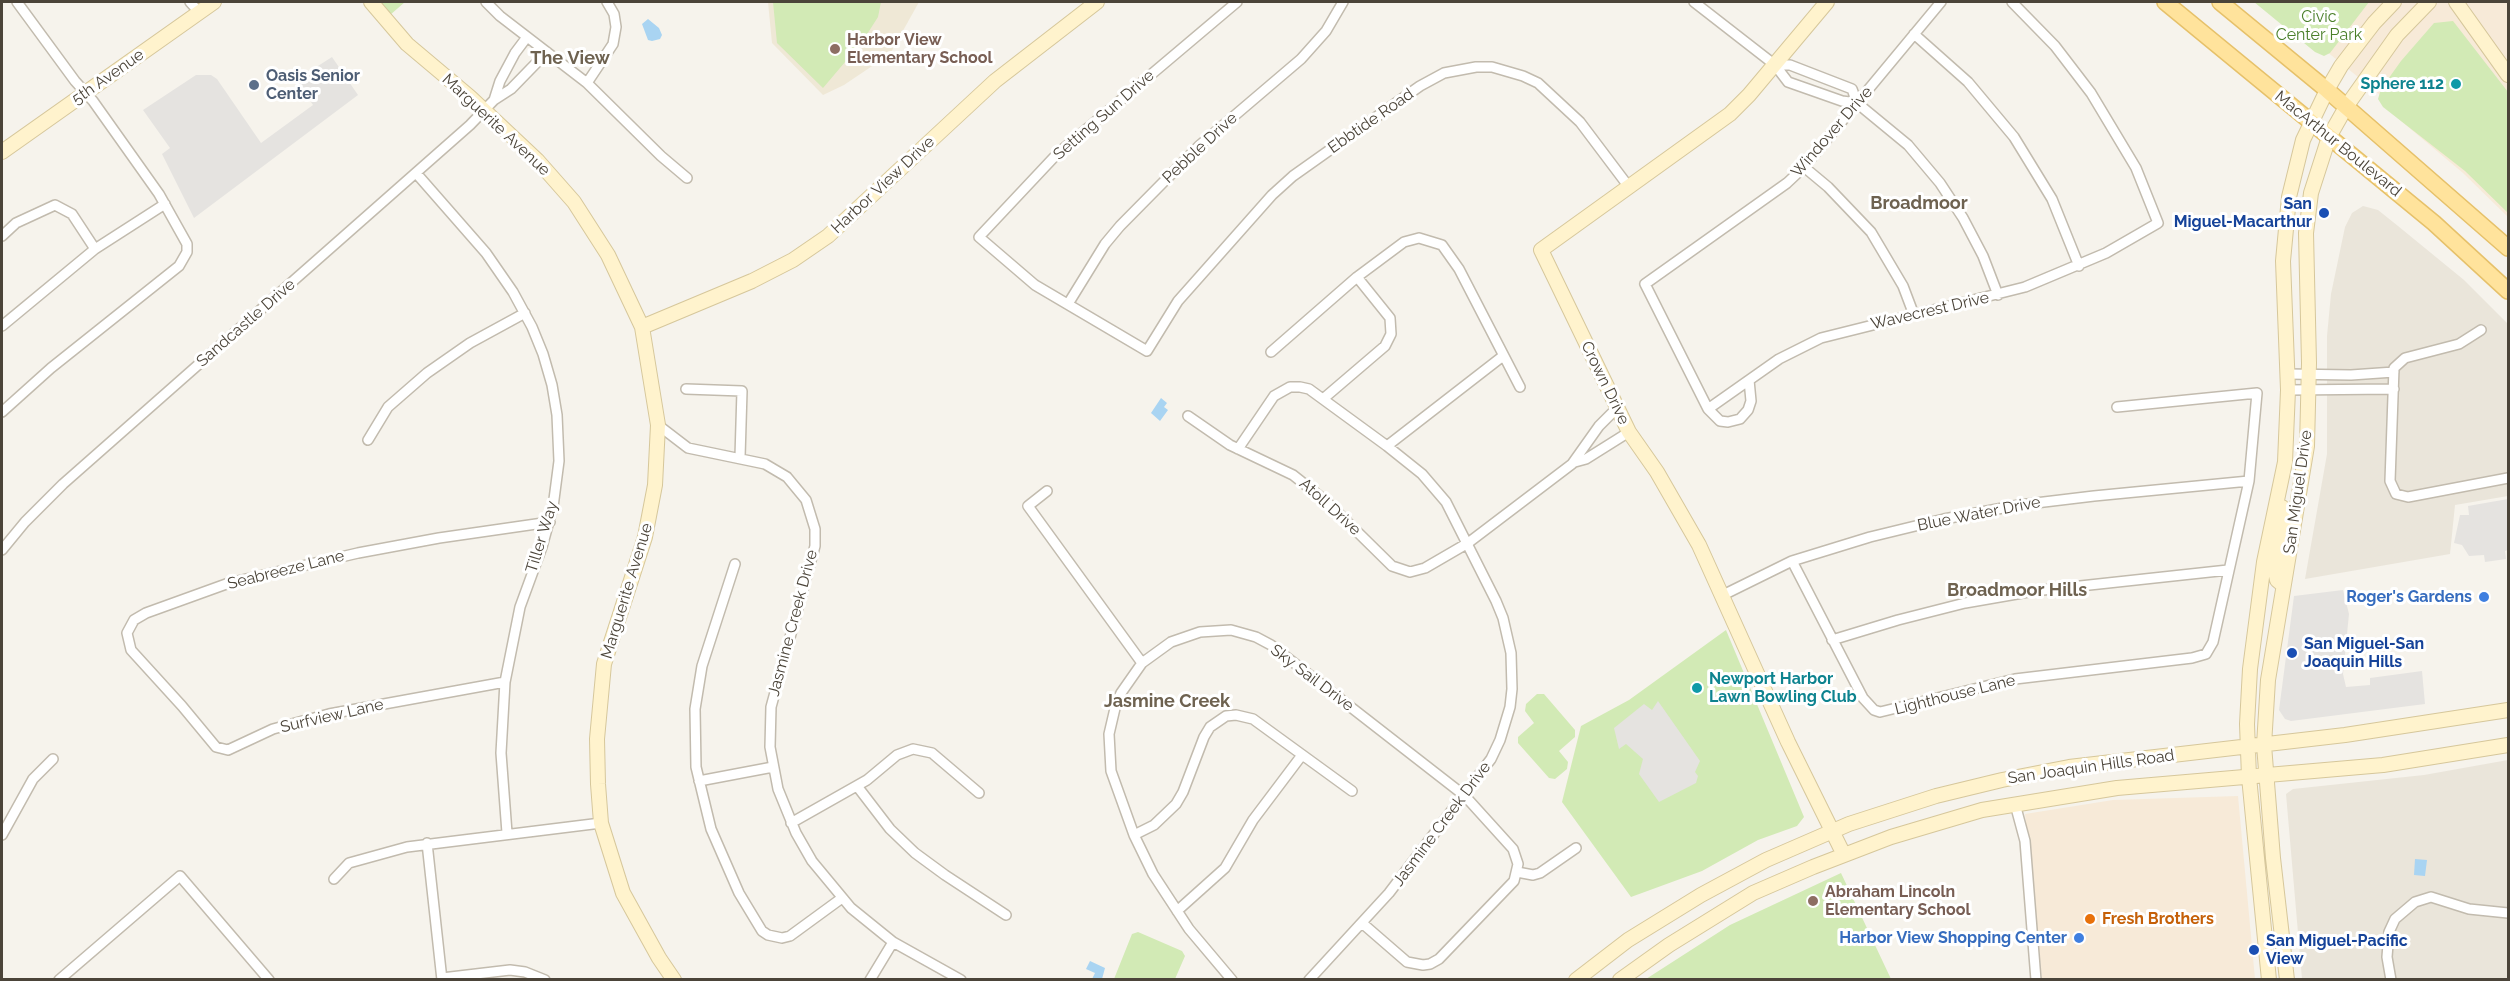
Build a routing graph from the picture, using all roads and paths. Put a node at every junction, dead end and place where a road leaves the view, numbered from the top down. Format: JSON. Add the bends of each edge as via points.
{"nodes":[{"id":1,"x":17,"y":2,"type":"edge"},
{"id":2,"x":214,"y":2,"type":"edge"},
{"id":3,"x":371,"y":2,"type":"edge"},
{"id":4,"x":486,"y":2,"type":"edge"},
{"id":5,"x":607,"y":2,"type":"edge"},
{"id":6,"x":1097,"y":2,"type":"edge"},
{"id":7,"x":1237,"y":2,"type":"edge"},
{"id":8,"x":1343,"y":2,"type":"edge"},
{"id":9,"x":1694,"y":2,"type":"edge"},
{"id":10,"x":1827,"y":2,"type":"edge"},
{"id":11,"x":1941,"y":2,"type":"edge"},
{"id":12,"x":2012,"y":2,"type":"edge"},
{"id":13,"x":2165,"y":2,"type":"edge"},
{"id":14,"x":2220,"y":2,"type":"edge"},
{"id":15,"x":2394,"y":2,"type":"edge"},
{"id":16,"x":2428,"y":2,"type":"edge"},
{"id":17,"x":2456,"y":2,"type":"edge"},
{"id":18,"x":195,"y":7,"type":"edge"},
{"id":19,"x":1914,"y":34,"type":"junction"},
{"id":20,"x":527,"y":37,"type":"junction"},
{"id":21,"x":547,"y":52,"type":"junction"},
{"id":22,"x":1775,"y":65,"type":"junction"},
{"id":23,"x":2508,"y":75,"type":"edge"},
{"id":24,"x":587,"y":83,"type":"junction"},
{"id":25,"x":2327,"y":90,"type":"junction"},
{"id":26,"x":86,"y":93,"type":"junction"},
{"id":27,"x":494,"y":100,"type":"junction"},
{"id":28,"x":1857,"y":103,"type":"junction"},
{"id":29,"x":2346,"y":107,"type":"junction"},
{"id":30,"x":484,"y":112,"type":"junction"},
{"id":31,"x":2312,"y":122,"type":"junction"},
{"id":32,"x":2329,"y":137,"type":"junction"},
{"id":33,"x":2,"y":152,"type":"edge"},
{"id":34,"x":1804,"y":167,"type":"junction"},
{"id":35,"x":416,"y":173,"type":"junction"},
{"id":36,"x":687,"y":178,"type":"dead end"},
{"id":37,"x":1629,"y":187,"type":"junction"},
{"id":38,"x":165,"y":204,"type":"junction"},
{"id":39,"x":2,"y":236,"type":"edge"},
{"id":40,"x":2508,"y":248,"type":"edge"},
{"id":41,"x":95,"y":249,"type":"junction"},
{"id":42,"x":2079,"y":266,"type":"junction"},
{"id":43,"x":1357,"y":277,"type":"junction"},
{"id":44,"x":2508,"y":291,"type":"edge"},
{"id":45,"x":1998,"y":295,"type":"junction"},
{"id":46,"x":1068,"y":304,"type":"junction"},
{"id":47,"x":525,"y":313,"type":"junction"},
{"id":48,"x":1914,"y":315,"type":"junction"},
{"id":49,"x":2,"y":326,"type":"edge"},
{"id":50,"x":642,"y":327,"type":"junction"},
{"id":51,"x":2481,"y":330,"type":"dead end"},
{"id":52,"x":1271,"y":352,"type":"dead end"},
{"id":53,"x":1503,"y":356,"type":"junction"},
{"id":54,"x":2394,"y":372,"type":"junction"},
{"id":55,"x":2288,"y":374,"type":"junction"},
{"id":56,"x":2309,"y":375,"type":"junction"},
{"id":57,"x":1749,"y":380,"type":"junction"},
{"id":58,"x":1520,"y":387,"type":"dead end"},
{"id":59,"x":2394,"y":389,"type":"junction"},
{"id":60,"x":686,"y":390,"type":"dead end"},
{"id":61,"x":2288,"y":390,"type":"junction"},
{"id":62,"x":2309,"y":390,"type":"junction"},
{"id":63,"x":1323,"y":399,"type":"junction"},
{"id":64,"x":2117,"y":407,"type":"dead end"},
{"id":65,"x":1617,"y":408,"type":"junction"},
{"id":66,"x":1708,"y":409,"type":"junction"},
{"id":67,"x":2,"y":412,"type":"edge"},
{"id":68,"x":1188,"y":416,"type":"dead end"},
{"id":69,"x":658,"y":425,"type":"junction"},
{"id":70,"x":1599,"y":426,"type":"junction"},
{"id":71,"x":1629,"y":432,"type":"junction"},
{"id":72,"x":368,"y":440,"type":"dead end"},
{"id":73,"x":1609,"y":443,"type":"junction"},
{"id":74,"x":1387,"y":446,"type":"junction"},
{"id":75,"x":1238,"y":449,"type":"junction"},
{"id":76,"x":740,"y":457,"type":"junction"},
{"id":77,"x":1575,"y":462,"type":"junction"},
{"id":78,"x":2508,"y":478,"type":"edge"},
{"id":79,"x":2249,"y":481,"type":"junction"},
{"id":80,"x":1047,"y":491,"type":"dead end"},
{"id":81,"x":2279,"y":493,"type":"junction"},
{"id":82,"x":550,"y":522,"type":"junction"},
{"id":83,"x":1468,"y":543,"type":"junction"},
{"id":84,"x":2,"y":550,"type":"edge"},
{"id":85,"x":1792,"y":561,"type":"junction"},
{"id":86,"x":735,"y":564,"type":"dead end"},
{"id":87,"x":2228,"y":570,"type":"junction"},
{"id":88,"x":2283,"y":585,"type":"junction"},
{"id":89,"x":1721,"y":596,"type":"junction"},
{"id":90,"x":1832,"y":640,"type":"junction"},
{"id":91,"x":1142,"y":663,"type":"junction"},
{"id":92,"x":505,"y":682,"type":"junction"},
{"id":93,"x":182,"y":706,"type":"joint"},
{"id":94,"x":2508,"y":710,"type":"edge"},
{"id":95,"x":2264,"y":745,"type":"junction"},
{"id":96,"x":2508,"y":745,"type":"edge"},
{"id":97,"x":2247,"y":747,"type":"junction"},
{"id":98,"x":1302,"y":755,"type":"junction"},
{"id":99,"x":53,"y":759,"type":"dead end"},
{"id":100,"x":772,"y":767,"type":"junction"},
{"id":101,"x":2266,"y":776,"type":"junction"},
{"id":102,"x":2249,"y":777,"type":"junction"},
{"id":103,"x":699,"y":781,"type":"junction"},
{"id":104,"x":857,"y":786,"type":"junction"},
{"id":105,"x":1352,"y":791,"type":"dead end"},
{"id":106,"x":979,"y":794,"type":"dead end"},
{"id":107,"x":1465,"y":796,"type":"junction"},
{"id":108,"x":2015,"y":804,"type":"junction"},
{"id":109,"x":602,"y":823,"type":"junction"},
{"id":110,"x":791,"y":823,"type":"junction"},
{"id":111,"x":1831,"y":832,"type":"junction"},
{"id":112,"x":507,"y":833,"type":"junction"},
{"id":113,"x":2,"y":835,"type":"edge"},
{"id":114,"x":1134,"y":835,"type":"junction"},
{"id":115,"x":428,"y":843,"type":"junction"},
{"id":116,"x":1576,"y":848,"type":"dead end"},
{"id":117,"x":1844,"y":855,"type":"junction"},
{"id":118,"x":1517,"y":872,"type":"junction"},
{"id":119,"x":334,"y":879,"type":"dead end"},
{"id":120,"x":842,"y":898,"type":"junction"},
{"id":121,"x":1176,"y":911,"type":"junction"},
{"id":122,"x":2508,"y":913,"type":"edge"},
{"id":123,"x":1006,"y":915,"type":"dead end"},
{"id":124,"x":1362,"y":923,"type":"junction"},
{"id":125,"x":893,"y":942,"type":"junction"},
{"id":126,"x":442,"y":979,"type":"edge"},
{"id":127,"x":59,"y":980,"type":"edge"},
{"id":128,"x":269,"y":980,"type":"edge"},
{"id":129,"x":545,"y":980,"type":"edge"},
{"id":130,"x":674,"y":980,"type":"edge"},
{"id":131,"x":870,"y":980,"type":"edge"},
{"id":132,"x":961,"y":980,"type":"edge"},
{"id":133,"x":1232,"y":980,"type":"edge"},
{"id":134,"x":1309,"y":980,"type":"edge"},
{"id":135,"x":1576,"y":980,"type":"edge"},
{"id":136,"x":1620,"y":980,"type":"edge"},
{"id":137,"x":2036,"y":980,"type":"edge"},
{"id":138,"x":2269,"y":980,"type":"edge"},
{"id":139,"x":2287,"y":980,"type":"edge"},
{"id":140,"x":2391,"y":980,"type":"edge"}],
"edges":[{"from":1,"to":26,"type":"street"},
{"from":2,"to":18,"type":"main road","name":"5th Avenue"},
{"from":3,"to":30,"type":"main road","name":"Marguerite Avenue","via":[[407,44]]},
{"from":4,"to":20,"type":"street"},
{"from":5,"to":24,"type":"street","via":[[616,27],[613,44]]},
{"from":6,"to":50,"type":"main road","name":"Harbor View Drive","via":[[994,81],[828,236],[752,281]]},
{"from":7,"to":46,"type":"street","name":"Setting Sun Drive","via":[[1058,154],[979,237],[1017,272]]},
{"from":8,"to":46,"type":"street","name":"Pebble Drive","via":[[1326,31],[1302,59],[1200,145],[1120,226],[1104,244]]},
{"from":9,"to":22,"type":"street"},
{"from":10,"to":22,"type":"main road","name":"Crown Drive"},
{"from":11,"to":19,"type":"street","name":"Windover Drive"},
{"from":12,"to":42,"type":"street","name":"Wavecrest Drive","via":[[2055,46],[2102,109],[2136,168],[2158,223]]},
{"from":13,"to":31,"type":"main road","name":"MacArthur Boulevard"},
{"from":14,"to":25,"type":"main road","name":"MacArthur Boulevard"},
{"from":15,"to":25,"type":"main road","name":"San Miguel Drive","via":[[2341,66]]},
{"from":16,"to":29,"type":"main road","name":"San Miguel Drive","via":[[2397,34]]},
{"from":17,"to":23,"type":"main road"},
{"from":18,"to":26,"type":"main road","name":"5th Avenue"},
{"from":19,"to":28,"type":"street","name":"Windover Drive"},
{"from":19,"to":42,"type":"street","via":[[1968,82],[2014,137],[2052,199]]},
{"from":20,"to":21,"type":"street"},
{"from":20,"to":27,"type":"street","name":"Sandcastle Drive","via":[[500,81]]},
{"from":21,"to":24,"type":"street"},
{"from":21,"to":27,"type":"street","name":"Sandcastle Drive","via":[[511,89]]},
{"from":22,"to":28,"type":"street","via":[[1788,82]]},
{"from":22,"to":28,"type":"street","via":[[1790,65],[1852,89]]},
{"from":22,"to":37,"type":"main road","name":"Crown Drive","via":[[1730,114]]},
{"from":24,"to":36,"type":"street"},
{"from":25,"to":29,"type":"main road","name":"MacArthur Boulevard"},
{"from":25,"to":31,"type":"main road","name":"San Miguel Drive"},
{"from":26,"to":33,"type":"main road","name":"5th Avenue"},
{"from":26,"to":38,"type":"street"},
{"from":27,"to":30,"type":"street","name":"Sandcastle Drive"},
{"from":28,"to":34,"type":"street","name":"Windover Drive"},
{"from":28,"to":45,"type":"street","via":[[1908,145],[1940,183],[1974,237]]},
{"from":29,"to":32,"type":"main road","name":"San Miguel Drive"},
{"from":29,"to":40,"type":"main road","name":"MacArthur Boulevard"},
{"from":30,"to":35,"type":"street","name":"Sandcastle Drive"},
{"from":30,"to":50,"type":"main road","name":"Marguerite Avenue","via":[[537,160],[574,202],[608,255]]},
{"from":31,"to":32,"type":"main road","name":"MacArthur Boulevard"},
{"from":31,"to":55,"type":"main road","name":"San Miguel Drive","via":[[2297,161],[2284,236]]},
{"from":32,"to":44,"type":"main road","name":"MacArthur Boulevard","via":[[2443,230]]},
{"from":32,"to":56,"type":"main road","name":"San Miguel Drive","via":[[2312,193],[2306,233]]},
{"from":34,"to":48,"type":"street","via":[[1828,186],[1870,232],[1903,286]]},
{"from":34,"to":66,"type":"street","name":"Windover Drive","via":[[1645,284]]},
{"from":35,"to":47,"type":"street","name":"Tiller Way","via":[[486,253]]},
{"from":35,"to":84,"type":"street","name":"Sandcastle Drive","via":[[63,484]]},
{"from":37,"to":46,"type":"street","name":"Ebbtide Road","via":[[1580,122],[1538,84],[1492,67],[1444,73],[1322,155],[1272,195],[1178,301],[1147,351]]},
{"from":37,"to":65,"type":"main road","name":"Crown Drive","via":[[1541,250]]},
{"from":38,"to":41,"type":"street"},
{"from":38,"to":67,"type":"street","via":[[187,244],[179,266]]},
{"from":39,"to":41,"type":"street","via":[[16,223],[55,204],[72,214]]},
{"from":41,"to":49,"type":"street"},
{"from":42,"to":45,"type":"street","name":"Wavecrest Drive"},
{"from":43,"to":52,"type":"street"},
{"from":43,"to":53,"type":"street","via":[[1404,242],[1419,238],[1442,245],[1459,269]]},
{"from":43,"to":63,"type":"street","via":[[1390,318],[1391,334],[1385,346]]},
{"from":45,"to":48,"type":"street","name":"Wavecrest Drive"},
{"from":47,"to":72,"type":"street","via":[[470,343],[427,373],[388,407]]},
{"from":47,"to":82,"type":"street","name":"Tiller Way","via":[[543,354],[557,415],[559,461]]},
{"from":48,"to":57,"type":"street","name":"Wavecrest Drive","via":[[1821,338],[1779,359]]},
{"from":50,"to":69,"type":"main road","name":"Marguerite Avenue"},
{"from":51,"to":54,"type":"street","via":[[2459,344],[2405,358],[2397,363]]},
{"from":53,"to":58,"type":"street"},
{"from":53,"to":74,"type":"street"},
{"from":54,"to":56,"type":"street"},
{"from":54,"to":59,"type":"street"},
{"from":55,"to":56,"type":"street"},
{"from":55,"to":61,"type":"main road","name":"San Miguel Drive"},
{"from":56,"to":62,"type":"main road","name":"San Miguel Drive"},
{"from":57,"to":66,"type":"street","name":"Wavecrest Drive"},
{"from":57,"to":66,"type":"street","via":[[1751,401],[1740,419],[1720,421]]},
{"from":59,"to":62,"type":"street"},
{"from":59,"to":78,"type":"street","via":[[2391,481],[2396,494],[2408,497]]},
{"from":60,"to":76,"type":"street","via":[[742,391]]},
{"from":61,"to":62,"type":"street"},
{"from":61,"to":81,"type":"main road","name":"San Miguel Drive","via":[[2285,462]]},
{"from":62,"to":88,"type":"main road","name":"San Miguel Drive","via":[[2307,446]]},
{"from":63,"to":74,"type":"street","name":"Jasmine Creek Drive"},
{"from":63,"to":75,"type":"street","name":"Jasmine Creek Drive","via":[[1300,387],[1282,390]]},
{"from":64,"to":79,"type":"street","via":[[2257,393]]},
{"from":65,"to":70,"type":"street"},
{"from":65,"to":71,"type":"main road","name":"Crown Drive"},
{"from":68,"to":75,"type":"street","name":"Atoll Drive"},
{"from":69,"to":76,"type":"street","name":"Jasmine Creek Drive","via":[[688,448]]},
{"from":69,"to":109,"type":"main road","name":"Marguerite Avenue","via":[[655,485],[645,537],[610,640],[600,689],[597,739]]},
{"from":70,"to":73,"type":"street"},
{"from":70,"to":77,"type":"street"},
{"from":71,"to":73,"type":"street"},
{"from":71,"to":89,"type":"main road","name":"Crown Drive","via":[[1699,545]]},
{"from":73,"to":77,"type":"street"},
{"from":74,"to":83,"type":"street","name":"Jasmine Creek Drive","via":[[1435,488]]},
{"from":75,"to":83,"type":"street","name":"Atoll Drive","via":[[1274,464],[1311,488],[1400,570],[1419,570]]},
{"from":76,"to":100,"type":"street","name":"Jasmine Creek Drive","via":[[765,464],[787,477],[806,500],[815,529],[813,559],[772,698]]},
{"from":77,"to":83,"type":"street","name":"Atoll Drive"},
{"from":79,"to":85,"type":"street","name":"Blue Water Drive","via":[[2019,505],[1890,532]]},
{"from":79,"to":87,"type":"street"},
{"from":80,"to":91,"type":"street","via":[[1028,506]]},
{"from":81,"to":88,"type":"main road","via":[[2283,516],[2275,571]]},
{"from":81,"to":97,"type":"main road","name":"San Miguel Drive","via":[[2264,562],[2250,669]]},
{"from":82,"to":92,"type":"street","name":"Tiller Way","via":[[520,607]]},
{"from":82,"to":93,"type":"street","name":"Seabreeze Lane","via":[[439,538],[294,567],[229,583],[146,613],[134,620],[127,633],[131,650]]},
{"from":83,"to":107,"type":"street","name":"Jasmine Creek Drive","via":[[1503,618],[1512,671],[1510,707],[1500,740]]},
{"from":85,"to":89,"type":"street","name":"Blue Water Drive"},
{"from":85,"to":90,"type":"street","name":"Lighthouse Lane"},
{"from":86,"to":103,"type":"street","via":[[699,680],[694,723]]},
{"from":87,"to":90,"type":"street","via":[[2103,582],[1965,603]]},
{"from":87,"to":90,"type":"street","name":"Lighthouse Lane","via":[[2213,642],[2206,654],[2192,658],[2015,680],[1880,712],[1863,698]]},
{"from":88,"to":95,"type":"main road","name":"San Miguel Drive","via":[[2268,680]]},
{"from":89,"to":111,"type":"main road","name":"Crown Drive"},
{"from":91,"to":107,"type":"street","name":"Sky Sail Drive","via":[[1171,642],[1200,632],[1231,630],[1256,637]]},
{"from":91,"to":114,"type":"street","name":"Sky Sail Drive","via":[[1121,693],[1109,734],[1111,771]]},
{"from":92,"to":93,"type":"street","name":"Surfview Lane","via":[[329,714],[273,729],[228,750],[216,747]]},
{"from":92,"to":112,"type":"street","name":"Tiller Way","via":[[501,753]]},
{"from":94,"to":95,"type":"main road","name":"San Joaquin Hills Road"},
{"from":95,"to":97,"type":"main road","name":"San Joaquin Hills Road"},
{"from":95,"to":101,"type":"main road","name":"San Miguel Drive"},
{"from":96,"to":101,"type":"main road","name":"San Joaquin Hills Road","via":[[2383,765]]},
{"from":97,"to":102,"type":"main road","name":"San Miguel Drive"},
{"from":97,"to":111,"type":"main road","name":"San Joaquin Hills Road","via":[[2068,767],[2002,780],[1936,796]]},
{"from":98,"to":105,"type":"street"},
{"from":98,"to":114,"type":"street","via":[[1253,719],[1236,715],[1218,720],[1204,737],[1176,804],[1154,825]]},
{"from":98,"to":121,"type":"street","via":[[1253,820],[1225,868]]},
{"from":99,"to":113,"type":"street","via":[[33,778]]},
{"from":100,"to":103,"type":"street"},
{"from":100,"to":110,"type":"street","name":"Jasmine Creek Drive"},
{"from":101,"to":102,"type":"main road","name":"San Joaquin Hills Road"},
{"from":101,"to":139,"type":"main road","name":"San Miguel Drive"},
{"from":102,"to":108,"type":"main road","name":"San Joaquin Hills Road","via":[[2117,788]]},
{"from":102,"to":138,"type":"main road","name":"San Miguel Drive"},
{"from":103,"to":120,"type":"street","via":[[722,858],[739,893],[768,935],[790,936]]},
{"from":104,"to":106,"type":"street","via":[[897,755],[913,748],[932,753]]},
{"from":104,"to":110,"type":"street"},
{"from":104,"to":123,"type":"street","via":[[885,823],[915,853]]},
{"from":107,"to":118,"type":"street","name":"Sky Sail Drive","via":[[1513,849]]},
{"from":107,"to":124,"type":"street","name":"Jasmine Creek Drive"},
{"from":108,"to":117,"type":"main road","name":"San Joaquin Hills Road","via":[[1982,810]]},
{"from":108,"to":137,"type":"street","via":[[2025,841]]},
{"from":109,"to":112,"type":"street"},
{"from":109,"to":130,"type":"main road","name":"Marguerite Avenue","via":[[623,893]]},
{"from":110,"to":120,"type":"street","name":"Jasmine Creek Drive","via":[[812,861]]},
{"from":111,"to":117,"type":"main road","name":"Crown Drive"},
{"from":111,"to":135,"type":"main road","name":"San Joaquin Hills Road","via":[[1766,860],[1701,895],[1628,940]]},
{"from":112,"to":115,"type":"street"},
{"from":114,"to":121,"type":"street","name":"Sky Sail Drive"},
{"from":115,"to":119,"type":"street","via":[[349,862]]},
{"from":115,"to":126,"type":"street"},
{"from":116,"to":118,"type":"street","via":[[1540,873]]},
{"from":117,"to":136,"type":"main road","name":"San Joaquin Hills Road","via":[[1753,894]]},
{"from":118,"to":124,"type":"street","via":[[1509,887],[1430,964],[1407,962]]},
{"from":120,"to":125,"type":"street","name":"Jasmine Creek Drive"},
{"from":121,"to":133,"type":"street","name":"Sky Sail Drive"},
{"from":122,"to":140,"type":"street","via":[[2469,909],[2431,897],[2415,902],[2395,919],[2389,932],[2387,957]]},
{"from":124,"to":134,"type":"street","name":"Jasmine Creek Drive"},
{"from":125,"to":131,"type":"street"},
{"from":125,"to":132,"type":"street","name":"Jasmine Creek Drive"},
{"from":126,"to":129,"type":"street","via":[[510,970]]},
{"from":127,"to":128,"type":"street","via":[[180,876]]}]}
